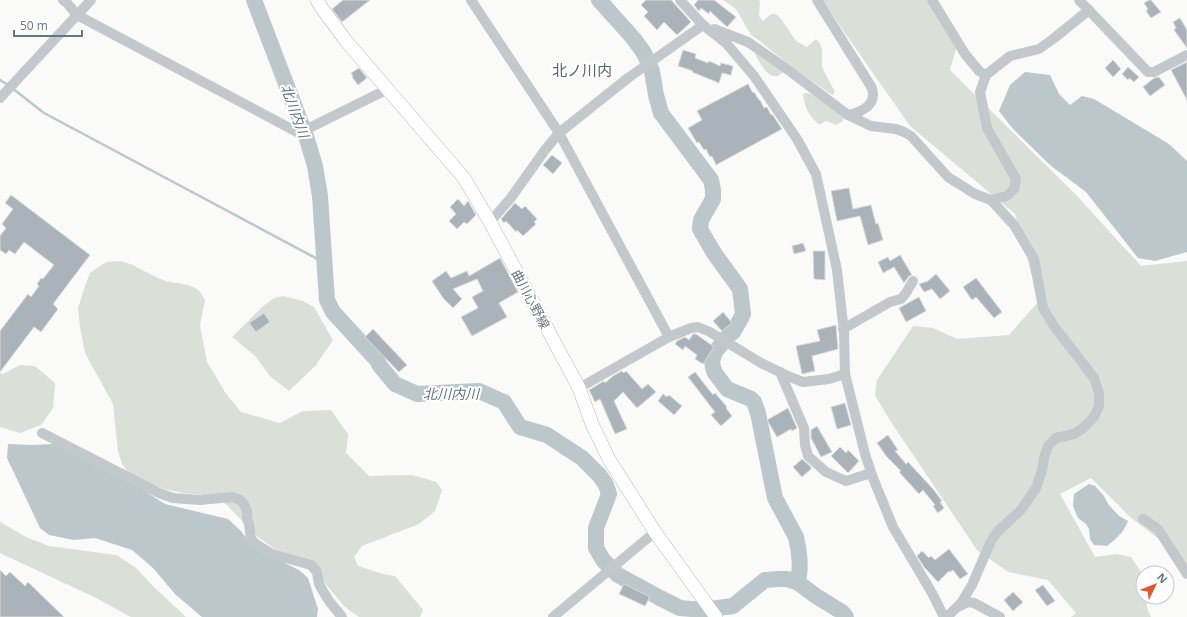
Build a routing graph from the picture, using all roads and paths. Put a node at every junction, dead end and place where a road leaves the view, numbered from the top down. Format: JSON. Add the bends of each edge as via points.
{"nodes":[{"id":1,"x":63,"y":0,"type":"edge"},
{"id":2,"x":91,"y":0,"type":"edge"},
{"id":3,"x":317,"y":0,"type":"edge"},
{"id":4,"x":471,"y":0,"type":"edge"},
{"id":5,"x":680,"y":0,"type":"edge"},
{"id":6,"x":817,"y":0,"type":"edge"},
{"id":7,"x":932,"y":0,"type":"edge"},
{"id":8,"x":1079,"y":0,"type":"edge"},
{"id":9,"x":1089,"y":10,"type":"junction"},
{"id":10,"x":77,"y":15,"type":"junction"},
{"id":11,"x":703,"y":25,"type":"junction"},
{"id":12,"x":1187,"y":55,"type":"edge"},
{"id":13,"x":986,"y":75,"type":"junction"},
{"id":14,"x":388,"y":89,"type":"junction"},
{"id":15,"x":0,"y":98,"type":"edge"},
{"id":16,"x":848,"y":115,"type":"junction"},
{"id":17,"x":559,"y":134,"type":"junction"},
{"id":18,"x":991,"y":200,"type":"junction"},
{"id":19,"x":490,"y":222,"type":"junction"},
{"id":20,"x":913,"y":281,"type":"dead end"},
{"id":21,"x":843,"y":329,"type":"junction"},
{"id":22,"x":669,"y":337,"type":"junction"},
{"id":23,"x":780,"y":372,"type":"junction"},
{"id":24,"x":845,"y":374,"type":"junction"},
{"id":25,"x":579,"y":388,"type":"junction"},
{"id":26,"x":42,"y":432,"type":"dead end"},
{"id":27,"x":871,"y":473,"type":"junction"},
{"id":28,"x":1144,"y":519,"type":"dead end"},
{"id":29,"x":655,"y":532,"type":"junction"},
{"id":30,"x":1187,"y":574,"type":"edge"},
{"id":31,"x":956,"y":608,"type":"junction"},
{"id":32,"x":342,"y":617,"type":"edge"},
{"id":33,"x":553,"y":617,"type":"edge"},
{"id":34,"x":716,"y":617,"type":"edge"},
{"id":35,"x":944,"y":617,"type":"edge"},
{"id":36,"x":947,"y":617,"type":"edge"},
{"id":37,"x":1000,"y":617,"type":"edge"}],
"edges":[{"from":1,"to":10,"type":"street"},
{"from":2,"to":10,"type":"street"},
{"from":3,"to":14,"type":"main road","name":"曲川心野線","via":[[346,41]]},
{"from":4,"to":17,"type":"street"},
{"from":5,"to":11,"type":"street"},
{"from":6,"to":16,"type":"street","via":[[874,95],[863,111]]},
{"from":7,"to":13,"type":"street","via":[[978,71]]},
{"from":8,"to":9,"type":"street"},
{"from":9,"to":12,"type":"street","via":[[1148,72],[1154,72]]},
{"from":9,"to":13,"type":"street","via":[[1039,49],[1010,56]]},
{"from":10,"to":14,"type":"street","via":[[299,133]]},
{"from":10,"to":15,"type":"street"},
{"from":11,"to":16,"type":"street","via":[[748,42]]},
{"from":11,"to":17,"type":"street","via":[[628,78]]},
{"from":11,"to":21,"type":"street","via":[[726,43],[754,76],[797,139],[816,174],[836,270]]},
{"from":13,"to":18,"type":"street","via":[[980,92],[987,128],[1016,179],[1014,189],[1006,196]]},
{"from":14,"to":19,"type":"main road","name":"曲川心野線","via":[[464,178]]},
{"from":16,"to":18,"type":"street","via":[[871,126],[896,129],[911,136],[948,177],[975,194]]},
{"from":17,"to":19,"type":"street"},
{"from":17,"to":22,"type":"street"},
{"from":18,"to":31,"type":"street","via":[[1014,225],[1034,259],[1043,308],[1094,378],[1099,393],[1099,406],[1094,417],[1082,429],[1074,434],[1056,438],[1048,446],[1036,488],[1022,510],[997,532],[972,585]]},
{"from":19,"to":25,"type":"main road","name":"曲川心野線"},
{"from":20,"to":21,"type":"street","via":[[901,299],[890,302]]},
{"from":21,"to":24,"type":"street"},
{"from":22,"to":23,"type":"street","via":[[698,326]]},
{"from":22,"to":25,"type":"street"},
{"from":23,"to":24,"type":"street","via":[[803,382]]},
{"from":23,"to":27,"type":"street","via":[[804,428],[808,456],[826,472],[846,481]]},
{"from":24,"to":27,"type":"street"},
{"from":25,"to":29,"type":"main road","name":"曲川心野線","via":[[592,424],[610,461]]},
{"from":26,"to":32,"type":"street","via":[[158,493],[173,498],[200,500],[232,497],[240,500],[247,511],[251,539],[272,554],[311,565],[317,572],[323,591]]},
{"from":27,"to":35,"type":"street","via":[[894,527]]},
{"from":28,"to":30,"type":"street","via":[[1158,529]]},
{"from":29,"to":33,"type":"street"},
{"from":29,"to":34,"type":"main road","name":"曲川心野線"},
{"from":31,"to":36,"type":"street"},
{"from":31,"to":37,"type":"street","via":[[968,602],[974,603]]}]}
